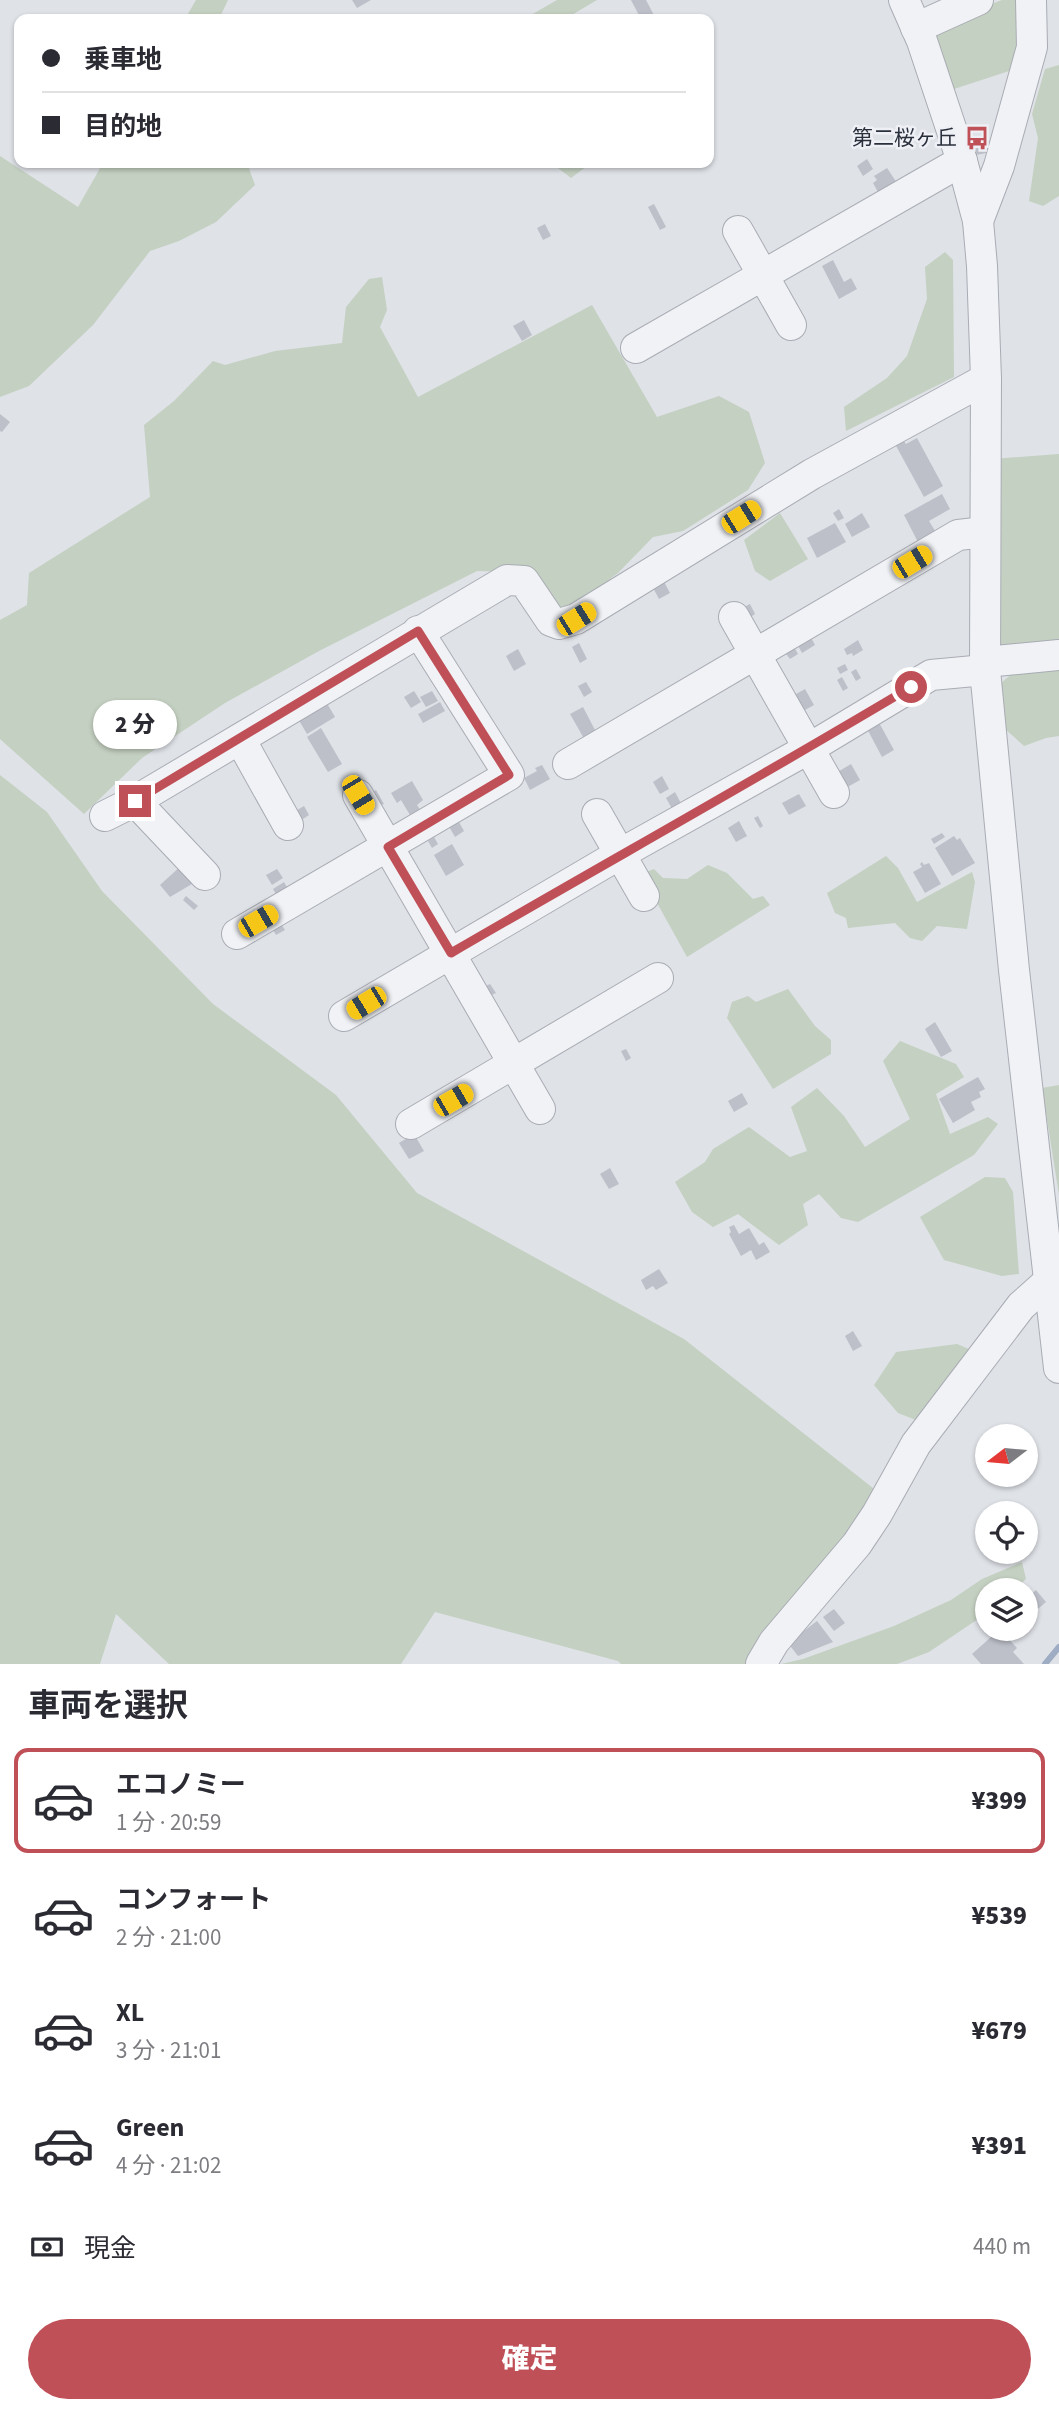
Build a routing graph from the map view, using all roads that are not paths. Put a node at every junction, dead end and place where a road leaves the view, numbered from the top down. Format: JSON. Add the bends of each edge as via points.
{"nodes":[{"id":1,"x":904,"y":0,"type":"edge"},
{"id":2,"x":978,"y":0,"type":"edge"},
{"id":3,"x":1031,"y":0,"type":"edge"},
{"id":4,"x":916,"y":28,"type":"junction"},
{"id":5,"x":962,"y":161,"type":"junction"},
{"id":6,"x":978,"y":221,"type":"junction"},
{"id":7,"x":738,"y":231,"type":"dead end"},
{"id":8,"x":763,"y":275,"type":"junction"},
{"id":9,"x":791,"y":325,"type":"dead end"},
{"id":10,"x":636,"y":348,"type":"dead end"},
{"id":11,"x":986,"y":379,"type":"junction"},
{"id":12,"x":985,"y":532,"type":"junction"},
{"id":13,"x":734,"y":617,"type":"dead end"},
{"id":14,"x":418,"y":631,"type":"junction"},
{"id":15,"x":755,"y":655,"type":"junction"},
{"id":16,"x":1059,"y":655,"type":"edge"},
{"id":17,"x":985,"y":666,"type":"junction"},
{"id":18,"x":240,"y":739,"type":"junction"},
{"id":19,"x":808,"y":749,"type":"junction"},
{"id":20,"x":568,"y":764,"type":"dead end"},
{"id":21,"x":834,"y":793,"type":"dead end"},
{"id":22,"x":358,"y":795,"type":"dead end"},
{"id":23,"x":135,"y":801,"type":"junction"},
{"id":24,"x":597,"y":814,"type":"dead end"},
{"id":25,"x":105,"y":816,"type":"dead end"},
{"id":26,"x":288,"y":825,"type":"dead end"},
{"id":27,"x":388,"y":847,"type":"junction"},
{"id":28,"x":620,"y":854,"type":"junction"},
{"id":29,"x":205,"y":875,"type":"dead end"},
{"id":30,"x":644,"y":896,"type":"dead end"},
{"id":31,"x":237,"y":934,"type":"dead end"},
{"id":32,"x":451,"y":953,"type":"junction"},
{"id":33,"x":658,"y":978,"type":"dead end"},
{"id":34,"x":344,"y":1016,"type":"dead end"},
{"id":35,"x":514,"y":1063,"type":"junction"},
{"id":36,"x":540,"y":1109,"type":"dead end"},
{"id":37,"x":411,"y":1124,"type":"dead end"},
{"id":38,"x":1051,"y":1261,"type":"edge"},
{"id":39,"x":1059,"y":1368,"type":"edge"},
{"id":40,"x":761,"y":1664,"type":"edge"}],
"edges":[{"from":1,"to":4,"type":"street"},
{"from":2,"to":4,"type":"street"},
{"from":3,"to":6,"type":"street","via":[[1032,47],[999,166]]},
{"from":4,"to":5,"type":"street"},
{"from":5,"to":6,"type":"street"},
{"from":5,"to":8,"type":"street"},
{"from":6,"to":11,"type":"street"},
{"from":7,"to":8,"type":"street"},
{"from":8,"to":9,"type":"street"},
{"from":8,"to":10,"type":"street"},
{"from":11,"to":12,"type":"street"},
{"from":11,"to":14,"type":"street","via":[[812,474],[576,619],[559,624],[551,621],[524,581],[507,580]]},
{"from":12,"to":15,"type":"street","via":[[957,535]]},
{"from":12,"to":17,"type":"street"},
{"from":13,"to":15,"type":"street"},
{"from":14,"to":18,"type":"street"},
{"from":14,"to":27,"type":"street","via":[[509,775]]},
{"from":15,"to":19,"type":"street"},
{"from":15,"to":20,"type":"street"},
{"from":16,"to":17,"type":"street"},
{"from":17,"to":19,"type":"street","via":[[931,675]]},
{"from":17,"to":38,"type":"street","via":[[1014,970]]},
{"from":18,"to":23,"type":"street"},
{"from":18,"to":26,"type":"street"},
{"from":19,"to":21,"type":"street"},
{"from":19,"to":28,"type":"street"},
{"from":22,"to":27,"type":"street"},
{"from":23,"to":25,"type":"street"},
{"from":23,"to":29,"type":"street"},
{"from":24,"to":28,"type":"street"},
{"from":27,"to":31,"type":"street"},
{"from":27,"to":32,"type":"street"},
{"from":28,"to":30,"type":"street"},
{"from":28,"to":32,"type":"street"},
{"from":32,"to":34,"type":"street"},
{"from":32,"to":35,"type":"street"},
{"from":33,"to":35,"type":"street"},
{"from":35,"to":36,"type":"street"},
{"from":35,"to":37,"type":"street"},
{"from":38,"to":39,"type":"street"},
{"from":38,"to":40,"type":"street","via":[[916,1444],[857,1544],[774,1642]]}]}
